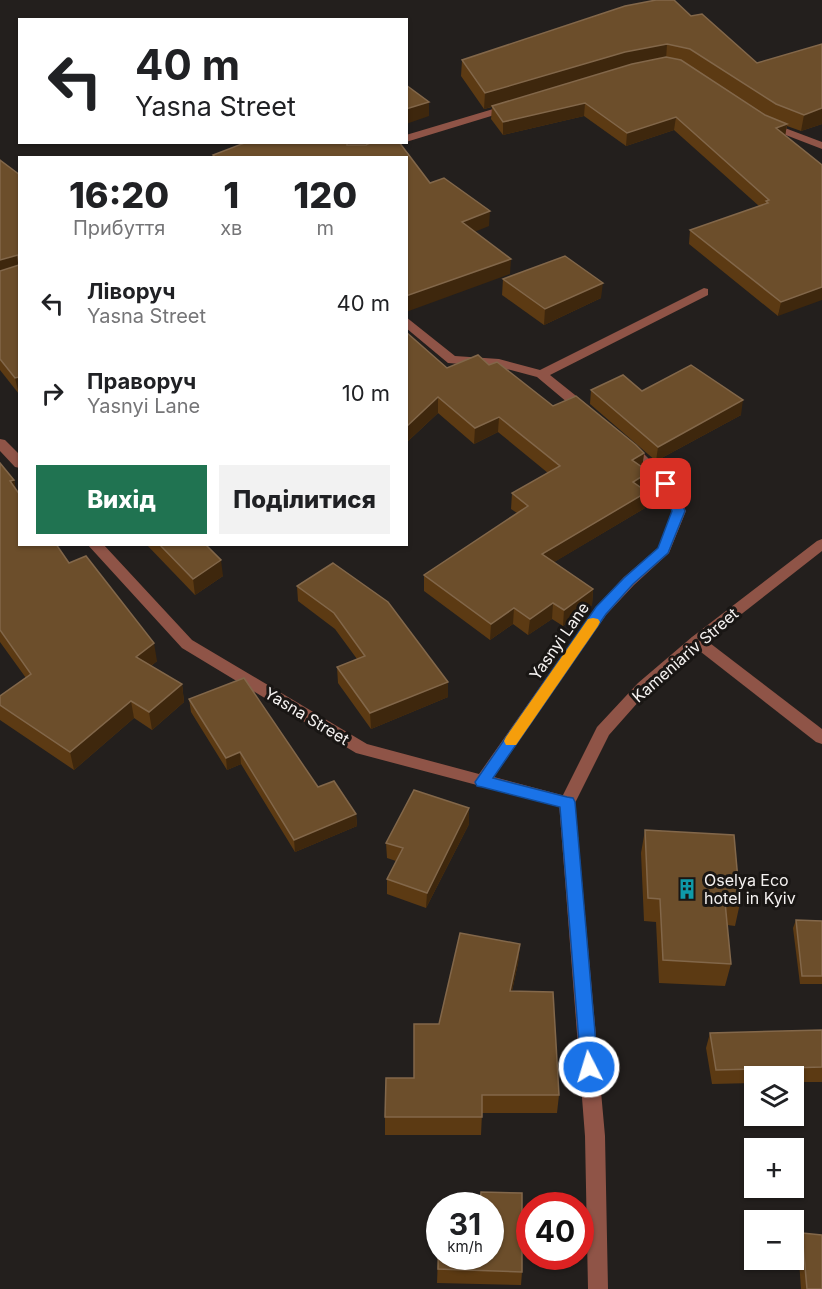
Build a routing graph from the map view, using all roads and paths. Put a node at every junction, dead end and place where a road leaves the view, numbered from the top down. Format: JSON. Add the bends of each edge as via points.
{"nodes":[{"id":1,"x":520,"y":104,"type":"edge"},
{"id":2,"x":759,"y":118,"type":"edge"},
{"id":3,"x":408,"y":138,"type":"edge"},
{"id":4,"x":822,"y":146,"type":"edge"},
{"id":5,"x":704,"y":292,"type":"dead end"},
{"id":6,"x":408,"y":323,"type":"edge"},
{"id":7,"x":541,"y":374,"type":"junction"},
{"id":8,"x":596,"y":419,"type":"edge"},
{"id":9,"x":614,"y":434,"type":"edge"},
{"id":10,"x":0,"y":443,"type":"edge"},
{"id":11,"x":18,"y":462,"type":"edge"},
{"id":12,"x":822,"y":544,"type":"edge"},
{"id":13,"x":96,"y":546,"type":"edge"},
{"id":14,"x":697,"y":641,"type":"junction"},
{"id":15,"x":822,"y":738,"type":"edge"},
{"id":16,"x":482,"y":782,"type":"junction"},
{"id":17,"x":567,"y":802,"type":"junction"},
{"id":18,"x":598,"y":1289,"type":"edge"}],
"edges":[{"from":1,"to":3,"type":"street"},
{"from":2,"to":4,"type":"street"},
{"from":5,"to":7,"type":"street"},
{"from":6,"to":7,"type":"street","via":[[452,360],[499,363]]},
{"from":7,"to":8,"type":"street"},
{"from":9,"to":16,"type":"street","name":"Yasnyi Lane","via":[[666,484],[679,511],[664,550],[601,611]]},
{"from":10,"to":11,"type":"street"},
{"from":12,"to":14,"type":"street","name":"Kameniariv Street"},
{"from":13,"to":16,"type":"street","name":"Yasna Street","via":[[187,644],[362,749]]},
{"from":14,"to":15,"type":"street"},
{"from":14,"to":17,"type":"street","name":"Kameniariv Street","via":[[643,687],[603,731]]},
{"from":16,"to":17,"type":"street","name":"Yasna Street"},
{"from":17,"to":18,"type":"street","via":[[595,1136]]}]}
